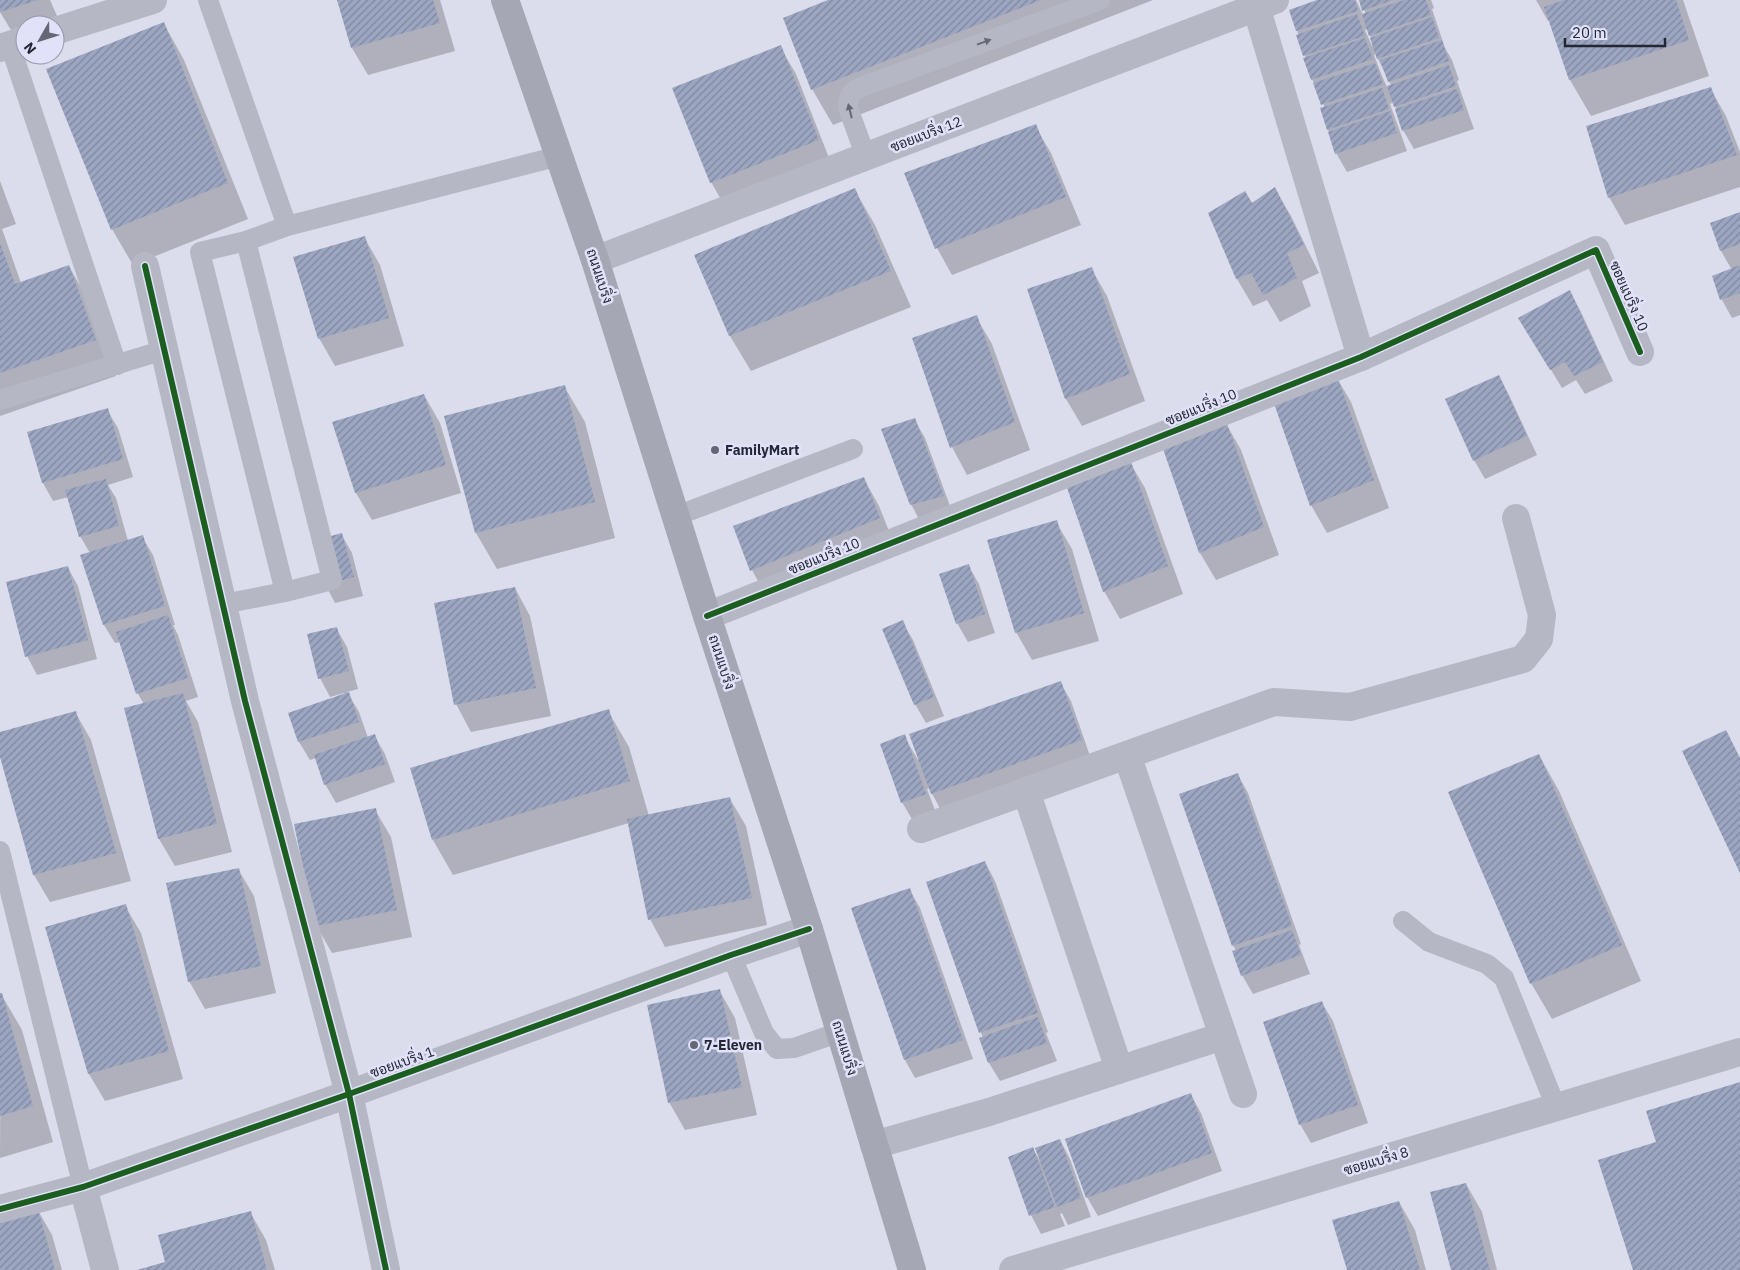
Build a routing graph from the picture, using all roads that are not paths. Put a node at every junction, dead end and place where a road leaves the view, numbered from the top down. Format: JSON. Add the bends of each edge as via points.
{"nodes":[{"id":1,"x":153,"y":0,"type":"edge"},
{"id":2,"x":208,"y":0,"type":"edge"},
{"id":3,"x":505,"y":0,"type":"edge"},
{"id":4,"x":1100,"y":0,"type":"edge"},
{"id":5,"x":1262,"y":3,"type":"edge"},
{"id":6,"x":65,"y":28,"type":"edge"},
{"id":7,"x":12,"y":45,"type":"edge"},
{"id":8,"x":559,"y":156,"type":"junction"},
{"id":9,"x":866,"y":157,"type":"junction"},
{"id":10,"x":287,"y":226,"type":"junction"},
{"id":11,"x":246,"y":240,"type":"junction"},
{"id":12,"x":595,"y":260,"type":"junction"},
{"id":13,"x":145,"y":266,"type":"dead end"},
{"id":14,"x":164,"y":350,"type":"junction"},
{"id":15,"x":1640,"y":352,"type":"dead end"},
{"id":16,"x":1360,"y":357,"type":"junction"},
{"id":17,"x":117,"y":365,"type":"junction"},
{"id":18,"x":0,"y":400,"type":"edge"},
{"id":19,"x":852,"y":449,"type":"dead end"},
{"id":20,"x":676,"y":516,"type":"junction"},
{"id":21,"x":1516,"y":518,"type":"dead end"},
{"id":22,"x":285,"y":592,"type":"junction"},
{"id":23,"x":223,"y":604,"type":"junction"},
{"id":24,"x":707,"y":616,"type":"junction"},
{"id":25,"x":1127,"y":755,"type":"junction"},
{"id":26,"x":1026,"y":791,"type":"junction"},
{"id":27,"x":921,"y":829,"type":"dead end"},
{"id":28,"x":0,"y":851,"type":"edge"},
{"id":29,"x":1403,"y":921,"type":"dead end"},
{"id":30,"x":809,"y":929,"type":"junction"},
{"id":31,"x":732,"y":955,"type":"junction"},
{"id":32,"x":840,"y":1032,"type":"junction"},
{"id":33,"x":1223,"y":1036,"type":"junction"},
{"id":34,"x":1740,"y":1052,"type":"edge"},
{"id":35,"x":1118,"y":1069,"type":"junction"},
{"id":36,"x":349,"y":1094,"type":"junction"},
{"id":37,"x":1243,"y":1094,"type":"dead end"},
{"id":38,"x":1556,"y":1107,"type":"junction"},
{"id":39,"x":874,"y":1144,"type":"junction"},
{"id":40,"x":83,"y":1188,"type":"junction"},
{"id":41,"x":0,"y":1209,"type":"edge"},
{"id":42,"x":105,"y":1270,"type":"edge"},
{"id":43,"x":386,"y":1270,"type":"edge"},
{"id":44,"x":912,"y":1270,"type":"edge"},
{"id":45,"x":1013,"y":1270,"type":"edge"}],
"edges":[{"from":1,"to":6,"type":"street"},
{"from":2,"to":10,"type":"lane"},
{"from":3,"to":8,"type":"main road","name":"ถนนแบริ่ง"},
{"from":9,"to":4,"type":"lane","one_way":true,"via":[[848,108],[850,93],[854,90]]},
{"from":5,"to":9,"type":"street","name":"ซอยแบริ่ง 12"},
{"from":5,"to":16,"type":"street"},
{"from":7,"to":17,"type":"lane"},
{"from":8,"to":10,"type":"lane"},
{"from":8,"to":12,"type":"main road","name":"ถนนแบริ่ง"},
{"from":9,"to":12,"type":"street","name":"ซอยแบริ่ง 12"},
{"from":10,"to":11,"type":"lane"},
{"from":11,"to":22,"type":"lane","via":[[200,252]]},
{"from":11,"to":22,"type":"lane","via":[[332,580]]},
{"from":12,"to":20,"type":"main road","name":"ถนนแบริ่ง"},
{"from":13,"to":14,"type":"street"},
{"from":14,"to":17,"type":"lane"},
{"from":14,"to":23,"type":"street"},
{"from":15,"to":16,"type":"street","name":"ซอยแบริ่ง 10","via":[[1596,250]]},
{"from":16,"to":24,"type":"street","name":"ซอยแบริ่ง 10"},
{"from":17,"to":18,"type":"lane"},
{"from":19,"to":20,"type":"lane"},
{"from":20,"to":24,"type":"main road","name":"ถนนแบริ่ง"},
{"from":21,"to":25,"type":"street","via":[[1542,615],[1539,639],[1523,659],[1350,707],[1274,702]]},
{"from":22,"to":23,"type":"lane"},
{"from":23,"to":36,"type":"street","via":[[245,701]]},
{"from":24,"to":30,"type":"main road","name":"ถนนแบริ่ง"},
{"from":25,"to":26,"type":"street"},
{"from":25,"to":33,"type":"street"},
{"from":26,"to":27,"type":"street"},
{"from":26,"to":35,"type":"street"},
{"from":28,"to":40,"type":"lane"},
{"from":29,"to":38,"type":"lane","via":[[1429,942],[1487,964],[1504,978]]},
{"from":30,"to":31,"type":"street","name":"ซอยแบริ่ง 1"},
{"from":30,"to":32,"type":"main road","name":"ถนนแบริ่ง"},
{"from":31,"to":32,"type":"lane","via":[[764,1033],[777,1049],[794,1048]]},
{"from":31,"to":36,"type":"street","name":"ซอยแบริ่ง 1"},
{"from":32,"to":39,"type":"main road","name":"ถนนแบริ่ง"},
{"from":33,"to":35,"type":"street"},
{"from":33,"to":37,"type":"street"},
{"from":34,"to":38,"type":"street","name":"ซอยแบริ่ง 8"},
{"from":35,"to":39,"type":"street","via":[[989,1112]]},
{"from":36,"to":40,"type":"street","name":"ซอยแบริ่ง 1"},
{"from":36,"to":43,"type":"street"},
{"from":38,"to":45,"type":"street","name":"ซอยแบริ่ง 8"},
{"from":39,"to":44,"type":"main road","name":"ถนนแบริ่ง"},
{"from":40,"to":41,"type":"street","name":"ซอยแบริ่ง 1"},
{"from":40,"to":42,"type":"street"}]}
